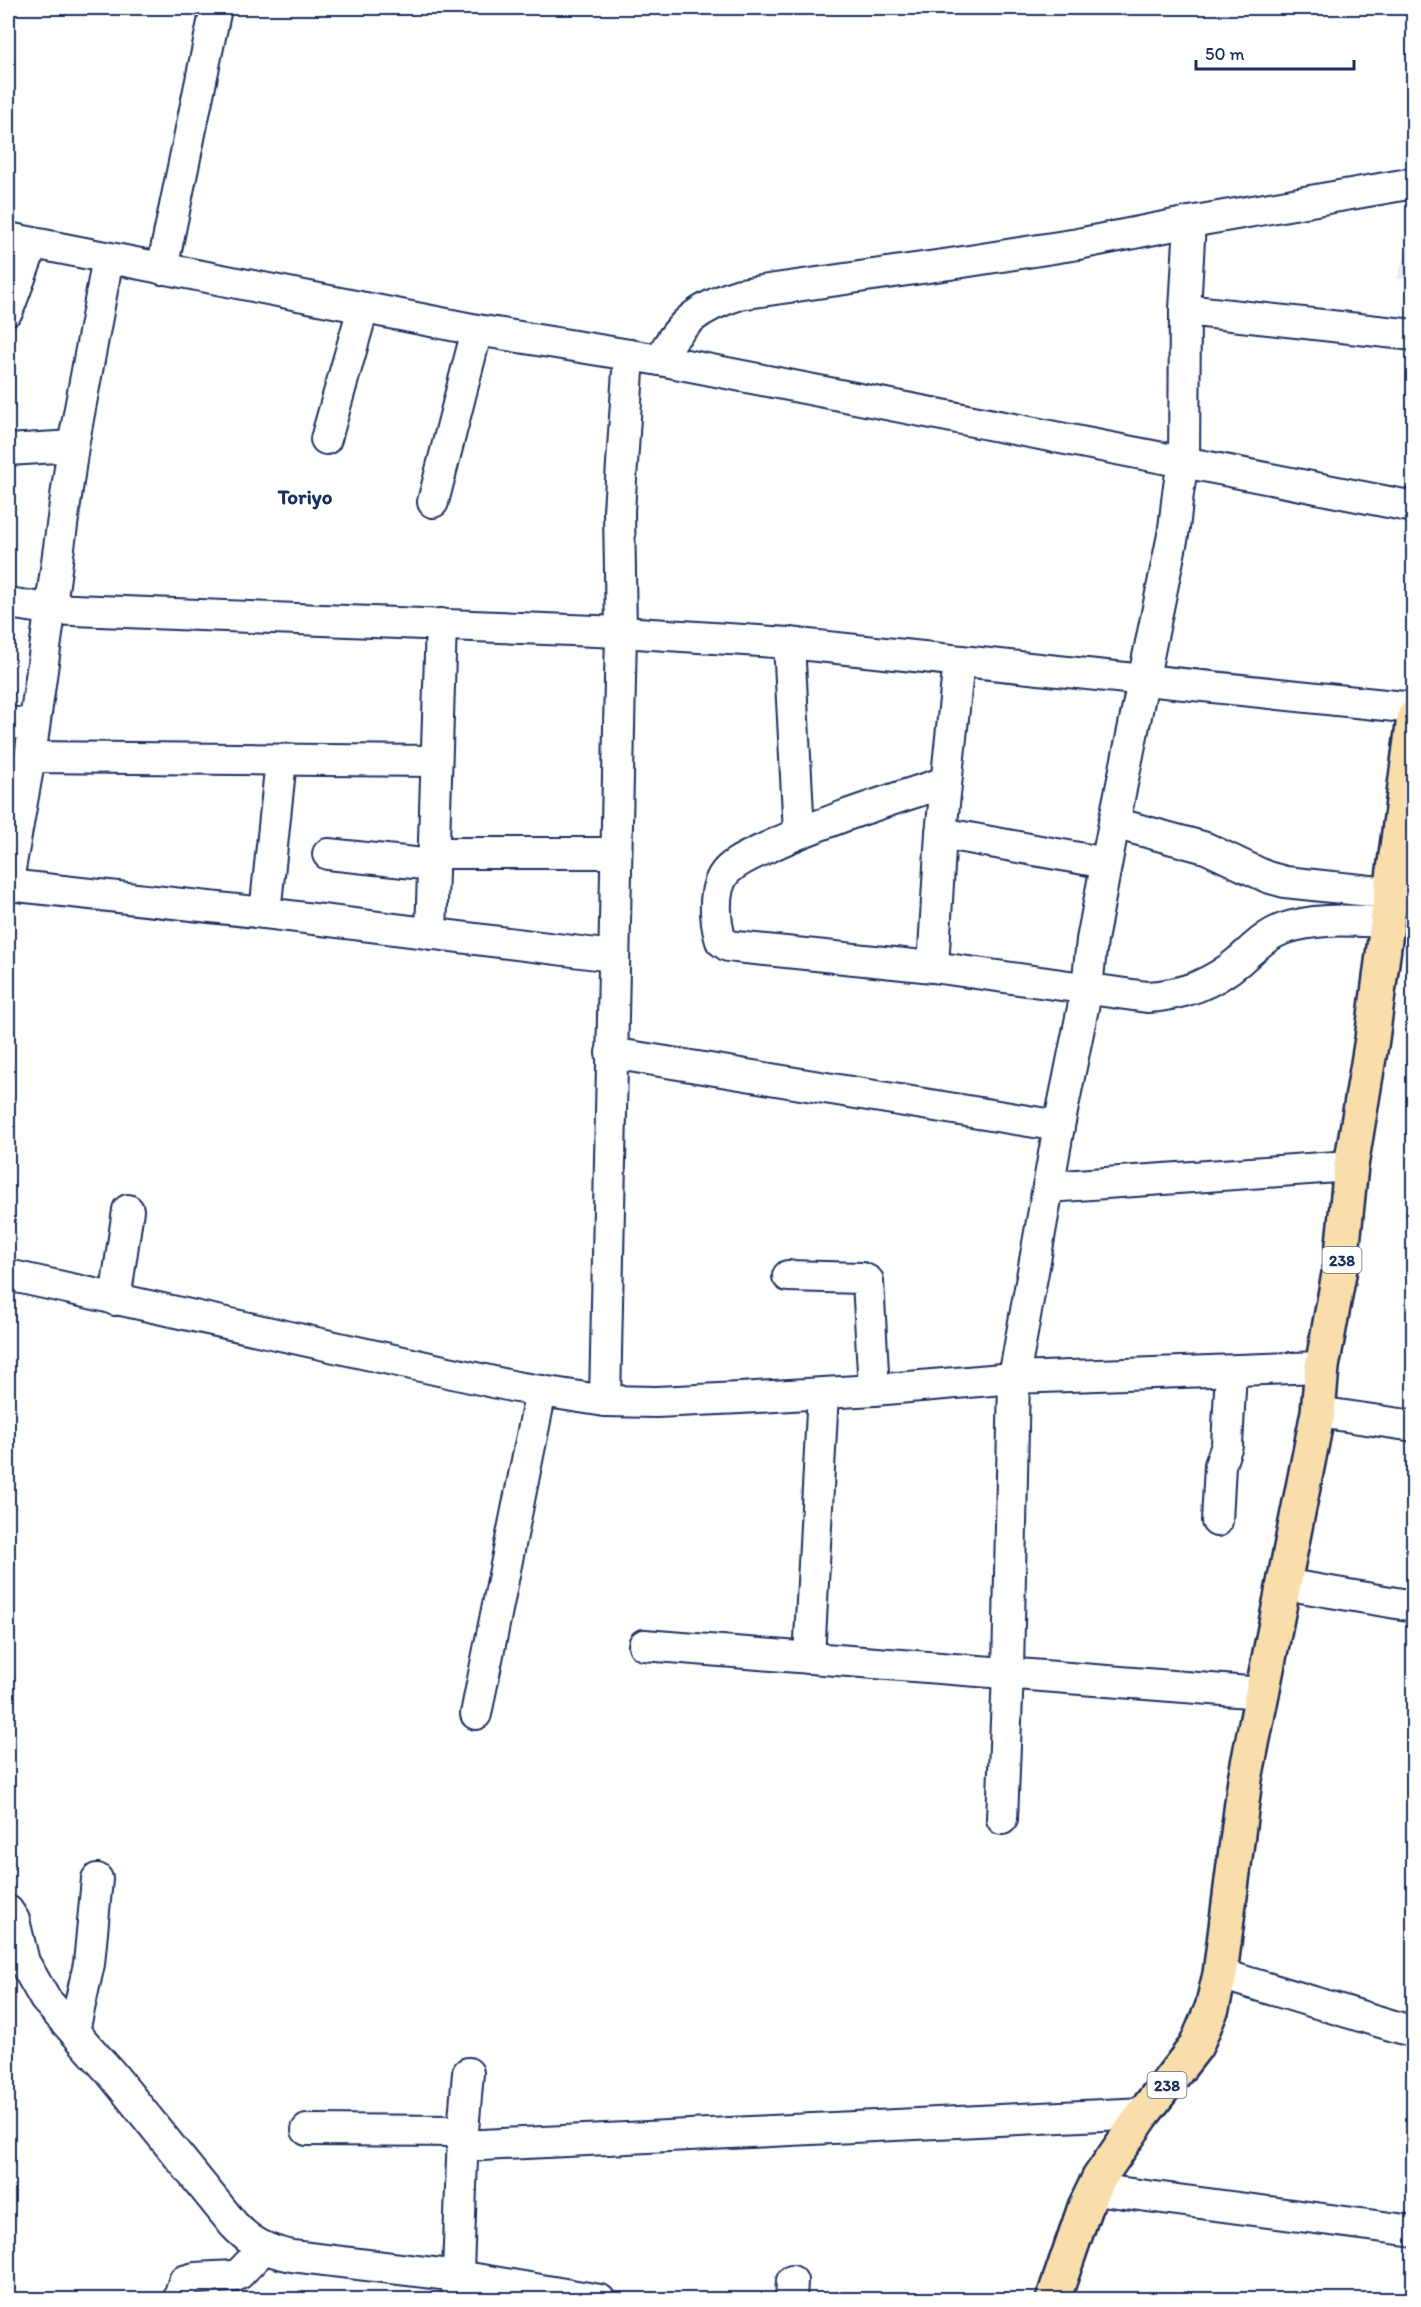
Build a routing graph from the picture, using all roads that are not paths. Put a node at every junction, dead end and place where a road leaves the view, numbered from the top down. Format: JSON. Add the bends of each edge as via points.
{"nodes":[{"id":1,"x":216,"y":8,"type":"edge"},
{"id":2,"x":1413,"y":183,"type":"edge"},
{"id":3,"x":1190,"y":222,"type":"junction"},
{"id":4,"x":20,"y":241,"type":"edge"},
{"id":5,"x":108,"y":258,"type":"junction"},
{"id":6,"x":162,"y":268,"type":"junction"},
{"id":7,"x":363,"y":308,"type":"junction"},
{"id":8,"x":8,"y":310,"type":"edge"},
{"id":9,"x":1185,"y":310,"type":"junction"},
{"id":10,"x":477,"y":330,"type":"junction"},
{"id":11,"x":1413,"y":334,"type":"edge"},
{"id":12,"x":629,"y":355,"type":"junction"},
{"id":13,"x":660,"y":360,"type":"junction"},
{"id":14,"x":326,"y":439,"type":"dead end"},
{"id":15,"x":73,"y":446,"type":"junction"},
{"id":16,"x":8,"y":450,"type":"edge"},
{"id":17,"x":1184,"y":462,"type":"junction"},
{"id":18,"x":432,"y":502,"type":"dead end"},
{"id":19,"x":1413,"y":507,"type":"edge"},
{"id":20,"x":8,"y":603,"type":"edge"},
{"id":21,"x":49,"y":609,"type":"junction"},
{"id":22,"x":441,"y":624,"type":"junction"},
{"id":23,"x":621,"y":632,"type":"junction"},
{"id":24,"x":789,"y":643,"type":"junction"},
{"id":25,"x":959,"y":661,"type":"junction"},
{"id":26,"x":1143,"y":679,"type":"junction"},
{"id":27,"x":1413,"y":708,"type":"edge"},
{"id":28,"x":1413,"y":717,"type":"edge"},
{"id":29,"x":20,"y":724,"type":"edge"},
{"id":30,"x":30,"y":757,"type":"junction"},
{"id":31,"x":281,"y":760,"type":"junction"},
{"id":32,"x":435,"y":761,"type":"junction"},
{"id":33,"x":946,"y":782,"type":"junction"},
{"id":34,"x":1114,"y":823,"type":"junction"},
{"id":35,"x":941,"y":833,"type":"junction"},
{"id":36,"x":799,"y":834,"type":"junction"},
{"id":37,"x":1405,"y":846,"type":"edge"},
{"id":38,"x":328,"y":854,"type":"dead end"},
{"id":39,"x":615,"y":854,"type":"junction"},
{"id":40,"x":433,"y":859,"type":"junction"},
{"id":41,"x":1106,"y":863,"type":"junction"},
{"id":42,"x":8,"y":880,"type":"edge"},
{"id":43,"x":8,"y":885,"type":"edge"},
{"id":44,"x":1389,"y":907,"type":"junction"},
{"id":45,"x":265,"y":913,"type":"junction"},
{"id":46,"x":431,"y":934,"type":"junction"},
{"id":47,"x":613,"y":956,"type":"junction"},
{"id":48,"x":933,"y":967,"type":"junction"},
{"id":49,"x":1087,"y":988,"type":"junction"},
{"id":50,"x":611,"y":1053,"type":"junction"},
{"id":51,"x":1059,"y":1126,"type":"junction"},
{"id":52,"x":1351,"y":1166,"type":"junction"},
{"id":53,"x":1048,"y":1187,"type":"junction"},
{"id":54,"x":128,"y":1210,"type":"dead end"},
{"id":55,"x":8,"y":1275,"type":"edge"},
{"id":56,"x":788,"y":1276,"type":"dead end"},
{"id":57,"x":115,"y":1300,"type":"junction"},
{"id":58,"x":1322,"y":1366,"type":"junction"},
{"id":59,"x":1231,"y":1371,"type":"junction"},
{"id":60,"x":1014,"y":1378,"type":"junction"},
{"id":61,"x":874,"y":1390,"type":"junction"},
{"id":62,"x":541,"y":1391,"type":"junction"},
{"id":63,"x":823,"y":1393,"type":"junction"},
{"id":64,"x":605,"y":1401,"type":"junction"},
{"id":65,"x":1318,"y":1412,"type":"junction"},
{"id":66,"x":1413,"y":1426,"type":"edge"},
{"id":67,"x":1217,"y":1521,"type":"dead end"},
{"id":68,"x":1283,"y":1584,"type":"junction"},
{"id":69,"x":1413,"y":1606,"type":"edge"},
{"id":70,"x":644,"y":1645,"type":"dead end"},
{"id":71,"x":809,"y":1658,"type":"junction"},
{"id":72,"x":1008,"y":1672,"type":"junction"},
{"id":73,"x":1262,"y":1693,"type":"junction"},
{"id":74,"x":476,"y":1714,"type":"dead end"},
{"id":75,"x":1002,"y":1819,"type":"dead end"},
{"id":76,"x":97,"y":1879,"type":"dead end"},
{"id":77,"x":8,"y":1911,"type":"edge"},
{"id":78,"x":1220,"y":1974,"type":"junction"},
{"id":79,"x":74,"y":2031,"type":"junction"},
{"id":80,"x":1413,"y":2032,"type":"edge"},
{"id":81,"x":468,"y":2073,"type":"dead end"},
{"id":82,"x":1144,"y":2113,"type":"junction"},
{"id":83,"x":307,"y":2130,"type":"dead end"},
{"id":84,"x":463,"y":2139,"type":"junction"},
{"id":85,"x":1094,"y":2189,"type":"junction"},
{"id":86,"x":1413,"y":2231,"type":"edge"},
{"id":87,"x":264,"y":2248,"type":"junction"},
{"id":88,"x":458,"y":2288,"type":"edge"},
{"id":89,"x":178,"y":2300,"type":"edge"},
{"id":90,"x":600,"y":2300,"type":"edge"},
{"id":91,"x":1053,"y":2300,"type":"edge"}],
"edges":[{"from":1,"to":6,"type":"street"},
{"from":2,"to":3,"type":"street"},
{"from":3,"to":9,"type":"street"},
{"from":3,"to":13,"type":"street","via":[[1078,244],[740,294],[697,313],[671,337]]},
{"from":4,"to":5,"type":"street"},
{"from":4,"to":8,"type":"street"},
{"from":5,"to":6,"type":"street"},
{"from":5,"to":15,"type":"street"},
{"from":6,"to":7,"type":"street"},
{"from":7,"to":10,"type":"street"},
{"from":7,"to":14,"type":"street"},
{"from":9,"to":11,"type":"street"},
{"from":9,"to":17,"type":"street"},
{"from":10,"to":12,"type":"street"},
{"from":10,"to":18,"type":"street"},
{"from":12,"to":13,"type":"street"},
{"from":12,"to":23,"type":"street","via":[[619,511]]},
{"from":13,"to":17,"type":"street"},
{"from":15,"to":16,"type":"street"},
{"from":15,"to":21,"type":"street"},
{"from":17,"to":19,"type":"street"},
{"from":17,"to":26,"type":"street"},
{"from":20,"to":21,"type":"street"},
{"from":21,"to":22,"type":"street"},
{"from":21,"to":29,"type":"street"},
{"from":22,"to":23,"type":"street"},
{"from":22,"to":32,"type":"street"},
{"from":23,"to":24,"type":"street"},
{"from":23,"to":39,"type":"street"},
{"from":24,"to":25,"type":"street"},
{"from":24,"to":36,"type":"street"},
{"from":25,"to":26,"type":"street"},
{"from":25,"to":33,"type":"street"},
{"from":26,"to":27,"type":"street"},
{"from":26,"to":34,"type":"street"},
{"from":28,"to":37,"type":"main road","number":"238"},
{"from":29,"to":30,"type":"street"},
{"from":30,"to":31,"type":"street"},
{"from":30,"to":42,"type":"street"},
{"from":31,"to":32,"type":"street"},
{"from":31,"to":45,"type":"street"},
{"from":32,"to":40,"type":"street"},
{"from":33,"to":35,"type":"street"},
{"from":33,"to":36,"type":"street"},
{"from":34,"to":41,"type":"street"},
{"from":34,"to":44,"type":"street","via":[[1206,848],[1267,878]]},
{"from":35,"to":41,"type":"street"},
{"from":35,"to":48,"type":"street"},
{"from":36,"to":48,"type":"street","via":[[750,855],[724,875],[717,895],[721,942],[736,947]]},
{"from":37,"to":44,"type":"main road","number":"238"},
{"from":38,"to":40,"type":"street"},
{"from":39,"to":40,"type":"street"},
{"from":39,"to":47,"type":"street"},
{"from":40,"to":46,"type":"street"},
{"from":41,"to":49,"type":"street"},
{"from":43,"to":45,"type":"street"},
{"from":44,"to":49,"type":"street","via":[[1282,930],[1260,942],[1221,976],[1179,993],[1147,998]]},
{"from":44,"to":52,"type":"main road","number":"238"},
{"from":45,"to":46,"type":"street"},
{"from":46,"to":47,"type":"street"},
{"from":47,"to":50,"type":"street"},
{"from":48,"to":49,"type":"street"},
{"from":49,"to":51,"type":"street"},
{"from":50,"to":51,"type":"street"},
{"from":50,"to":64,"type":"street"},
{"from":51,"to":53,"type":"street"},
{"from":52,"to":53,"type":"street"},
{"from":52,"to":58,"type":"main road","number":"238","via":[[1341,1263]]},
{"from":53,"to":60,"type":"street"},
{"from":54,"to":57,"type":"street"},
{"from":55,"to":57,"type":"street"},
{"from":56,"to":61,"type":"street","via":[[868,1281]]},
{"from":57,"to":62,"type":"street"},
{"from":58,"to":59,"type":"street"},
{"from":58,"to":65,"type":"main road","number":"238"},
{"from":59,"to":60,"type":"street"},
{"from":59,"to":67,"type":"street"},
{"from":60,"to":61,"type":"street"},
{"from":60,"to":72,"type":"street"},
{"from":61,"to":63,"type":"street"},
{"from":62,"to":64,"type":"street"},
{"from":62,"to":74,"type":"street"},
{"from":63,"to":64,"type":"street"},
{"from":63,"to":71,"type":"street"},
{"from":65,"to":66,"type":"street"},
{"from":65,"to":68,"type":"main road","number":"238"},
{"from":68,"to":69,"type":"street"},
{"from":68,"to":73,"type":"main road","number":"238"},
{"from":70,"to":71,"type":"street"},
{"from":71,"to":72,"type":"street"},
{"from":72,"to":73,"type":"street"},
{"from":72,"to":75,"type":"street"},
{"from":73,"to":78,"type":"main road","number":"238","via":[[1242,1797]]},
{"from":76,"to":79,"type":"street","via":[[89,1964]]},
{"from":77,"to":79,"type":"street","via":[[31,1978]]},
{"from":78,"to":80,"type":"street"},
{"from":78,"to":82,"type":"main road","number":"238","via":[[1212,2008],[1196,2046]]},
{"from":79,"to":87,"type":"street","via":[[234,2224]]},
{"from":81,"to":84,"type":"street"},
{"from":82,"to":84,"type":"street"},
{"from":82,"to":85,"type":"main road","number":"238"},
{"from":83,"to":84,"type":"street"},
{"from":84,"to":88,"type":"street"},
{"from":85,"to":86,"type":"street"},
{"from":85,"to":91,"type":"main road","number":"238"},
{"from":87,"to":88,"type":"street"},
{"from":87,"to":89,"type":"street","via":[[235,2276],[184,2281]]},
{"from":88,"to":90,"type":"street"}]}
